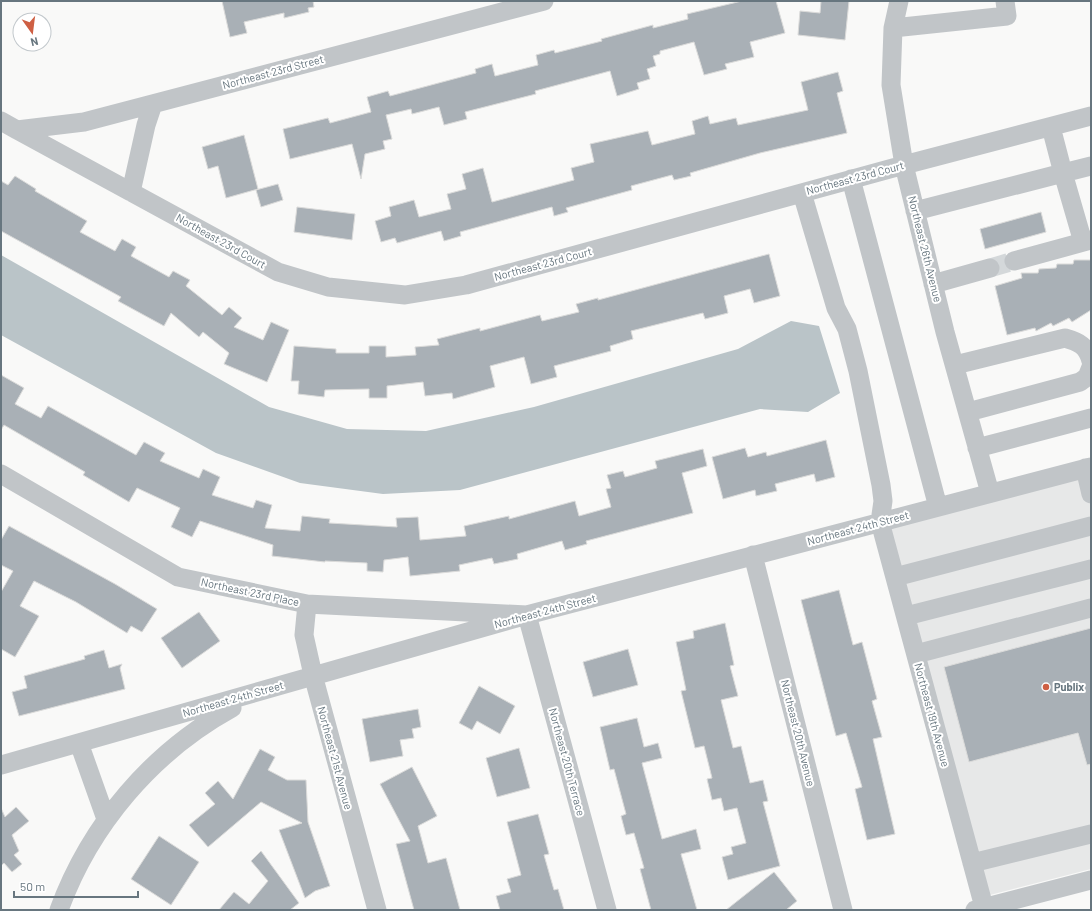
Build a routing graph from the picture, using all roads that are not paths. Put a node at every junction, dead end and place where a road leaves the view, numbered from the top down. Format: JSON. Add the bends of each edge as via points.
{"nodes":[{"id":1,"x":544,"y":1,"type":"edge"},
{"id":2,"x":899,"y":1,"type":"edge"},
{"id":3,"x":1005,"y":1,"type":"edge"},
{"id":4,"x":893,"y":28,"type":"junction"},
{"id":5,"x":153,"y":104,"type":"junction"},
{"id":6,"x":1091,"y":116,"type":"edge"},
{"id":7,"x":1,"y":121,"type":"edge"},
{"id":8,"x":1050,"y":126,"type":"junction"},
{"id":9,"x":18,"y":130,"type":"junction"},
{"id":10,"x":904,"y":165,"type":"junction"},
{"id":11,"x":1091,"y":166,"type":"edge"},
{"id":12,"x":1063,"y":173,"type":"junction"},
{"id":13,"x":852,"y":179,"type":"junction"},
{"id":14,"x":131,"y":192,"type":"junction"},
{"id":15,"x":802,"y":193,"type":"junction"},
{"id":16,"x":915,"y":211,"type":"junction"},
{"id":17,"x":1087,"y":241,"type":"edge"},
{"id":18,"x":1014,"y":262,"type":"tunnel mouth"},
{"id":19,"x":990,"y":268,"type":"tunnel mouth"},
{"id":20,"x":933,"y":284,"type":"junction"},
{"id":21,"x":1091,"y":361,"type":"edge"},
{"id":22,"x":954,"y":365,"type":"junction"},
{"id":23,"x":1091,"y":367,"type":"edge"},
{"id":24,"x":1091,"y":371,"type":"edge"},
{"id":25,"x":968,"y":412,"type":"junction"},
{"id":26,"x":1091,"y":418,"type":"edge"},
{"id":27,"x":977,"y":448,"type":"junction"},
{"id":28,"x":1088,"y":467,"type":"edge"},
{"id":29,"x":1,"y":474,"type":"edge"},
{"id":30,"x":990,"y":493,"type":"junction"},
{"id":31,"x":1091,"y":494,"type":"edge"},
{"id":32,"x":938,"y":507,"type":"junction"},
{"id":33,"x":880,"y":522,"type":"junction"},
{"id":34,"x":1091,"y":526,"type":"edge"},
{"id":35,"x":753,"y":556,"type":"junction"},
{"id":36,"x":1091,"y":569,"type":"edge"},
{"id":37,"x":895,"y":577,"type":"junction"},
{"id":38,"x":307,"y":604,"type":"junction"},
{"id":39,"x":1091,"y":608,"type":"edge"},
{"id":40,"x":527,"y":615,"type":"junction"},
{"id":41,"x":906,"y":616,"type":"junction"},
{"id":42,"x":916,"y":654,"type":"junction"},
{"id":43,"x":313,"y":676,"type":"junction"},
{"id":44,"x":274,"y":687,"type":"junction"},
{"id":45,"x":79,"y":743,"type":"junction"},
{"id":46,"x":2,"y":759,"type":"edge"},
{"id":47,"x":106,"y":819,"type":"junction"},
{"id":48,"x":1091,"y":834,"type":"edge"},
{"id":49,"x":972,"y":864,"type":"junction"},
{"id":50,"x":1091,"y":880,"type":"edge"},
{"id":51,"x":1028,"y":903,"type":"edge"},
{"id":52,"x":372,"y":908,"type":"edge"},
{"id":53,"x":979,"y":909,"type":"edge"},
{"id":54,"x":58,"y":910,"type":"edge"},
{"id":55,"x":607,"y":910,"type":"edge"},
{"id":56,"x":843,"y":910,"type":"edge"}],
"edges":[{"from":1,"to":5,"type":"street","name":"Northeast 23rd Street"},
{"from":2,"to":4,"type":"street","name":"Northeast 26th Avenue"},
{"from":3,"to":4,"type":"street","via":[[1007,16]]},
{"from":4,"to":10,"type":"street","name":"Northeast 26th Avenue","via":[[891,85]]},
{"from":5,"to":9,"type":"street","name":"Northeast 23rd Street","via":[[84,122]]},
{"from":5,"to":14,"type":"street"},
{"from":6,"to":8,"type":"street","name":"Northeast 23rd Court"},
{"from":7,"to":9,"type":"street"},
{"from":8,"to":10,"type":"street","name":"Northeast 23rd Court"},
{"from":8,"to":12,"type":"street"},
{"from":9,"to":14,"type":"street","name":"Northeast 23rd Court"},
{"from":10,"to":13,"type":"street","name":"Northeast 23rd Court"},
{"from":10,"to":16,"type":"street","name":"Northeast 26th Avenue"},
{"from":11,"to":12,"type":"street"},
{"from":12,"to":16,"type":"street"},
{"from":12,"to":17,"type":"street"},
{"from":13,"to":15,"type":"street","name":"Northeast 23rd Court"},
{"from":13,"to":32,"type":"street"},
{"from":14,"to":15,"type":"street","name":"Northeast 23rd Court","via":[[278,272],[328,287],[405,294],[466,285]]},
{"from":15,"to":33,"type":"street","via":[[836,308],[847,329],[858,371],[881,485],[883,501]]},
{"from":16,"to":20,"type":"street","name":"Northeast 26th Avenue"},
{"from":17,"to":18,"type":"street"},
{"from":19,"to":20,"type":"street"},
{"from":20,"to":22,"type":"street","name":"Northeast 26th Avenue"},
{"from":21,"to":22,"type":"street","via":[[1088,351],[1065,338]]},
{"from":22,"to":25,"type":"street","name":"Northeast 26th Avenue"},
{"from":23,"to":24,"type":"street"},
{"from":24,"to":25,"type":"street","via":[[1080,382]]},
{"from":25,"to":27,"type":"street","name":"Northeast 26th Avenue"},
{"from":26,"to":27,"type":"street"},
{"from":27,"to":30,"type":"street","name":"Northeast 26th Avenue"},
{"from":28,"to":30,"type":"street","name":"Northeast 24th Street"},
{"from":28,"to":31,"type":"street"},
{"from":29,"to":38,"type":"street","name":"Northeast 23rd Place","via":[[178,577]]},
{"from":30,"to":32,"type":"street","name":"Northeast 24th Street"},
{"from":32,"to":33,"type":"street","name":"Northeast 24th Street"},
{"from":33,"to":35,"type":"street","name":"Northeast 24th Street"},
{"from":33,"to":37,"type":"street","name":"Northeast 19th Avenue"},
{"from":34,"to":37,"type":"street"},
{"from":35,"to":40,"type":"street","name":"Northeast 24th Street"},
{"from":35,"to":56,"type":"street","name":"Northeast 20th Avenue"},
{"from":36,"to":41,"type":"street"},
{"from":37,"to":41,"type":"street","name":"Northeast 19th Avenue"},
{"from":38,"to":40,"type":"street","name":"Northeast 23rd Place"},
{"from":38,"to":43,"type":"street","name":"Northeast 21st Avenue","via":[[304,635]]},
{"from":39,"to":42,"type":"street"},
{"from":40,"to":43,"type":"street","name":"Northeast 24th Street"},
{"from":40,"to":55,"type":"street","name":"Northeast 20th Terrace"},
{"from":41,"to":42,"type":"street","name":"Northeast 19th Avenue"},
{"from":42,"to":49,"type":"street","name":"Northeast 19th Avenue"},
{"from":43,"to":44,"type":"street","name":"Northeast 24th Street"},
{"from":43,"to":52,"type":"street","name":"Northeast 21st Avenue"},
{"from":44,"to":45,"type":"street","name":"Northeast 24th Street"},
{"from":44,"to":47,"type":"street","via":[[209,720],[167,752],[130,789]]},
{"from":45,"to":46,"type":"street","name":"Northeast 24th Street"},
{"from":45,"to":47,"type":"street"},
{"from":47,"to":54,"type":"street","via":[[69,881]]},
{"from":48,"to":49,"type":"street"},
{"from":49,"to":53,"type":"street","name":"Northeast 19th Avenue"},
{"from":50,"to":51,"type":"street"},
{"from":51,"to":53,"type":"street"}]}
